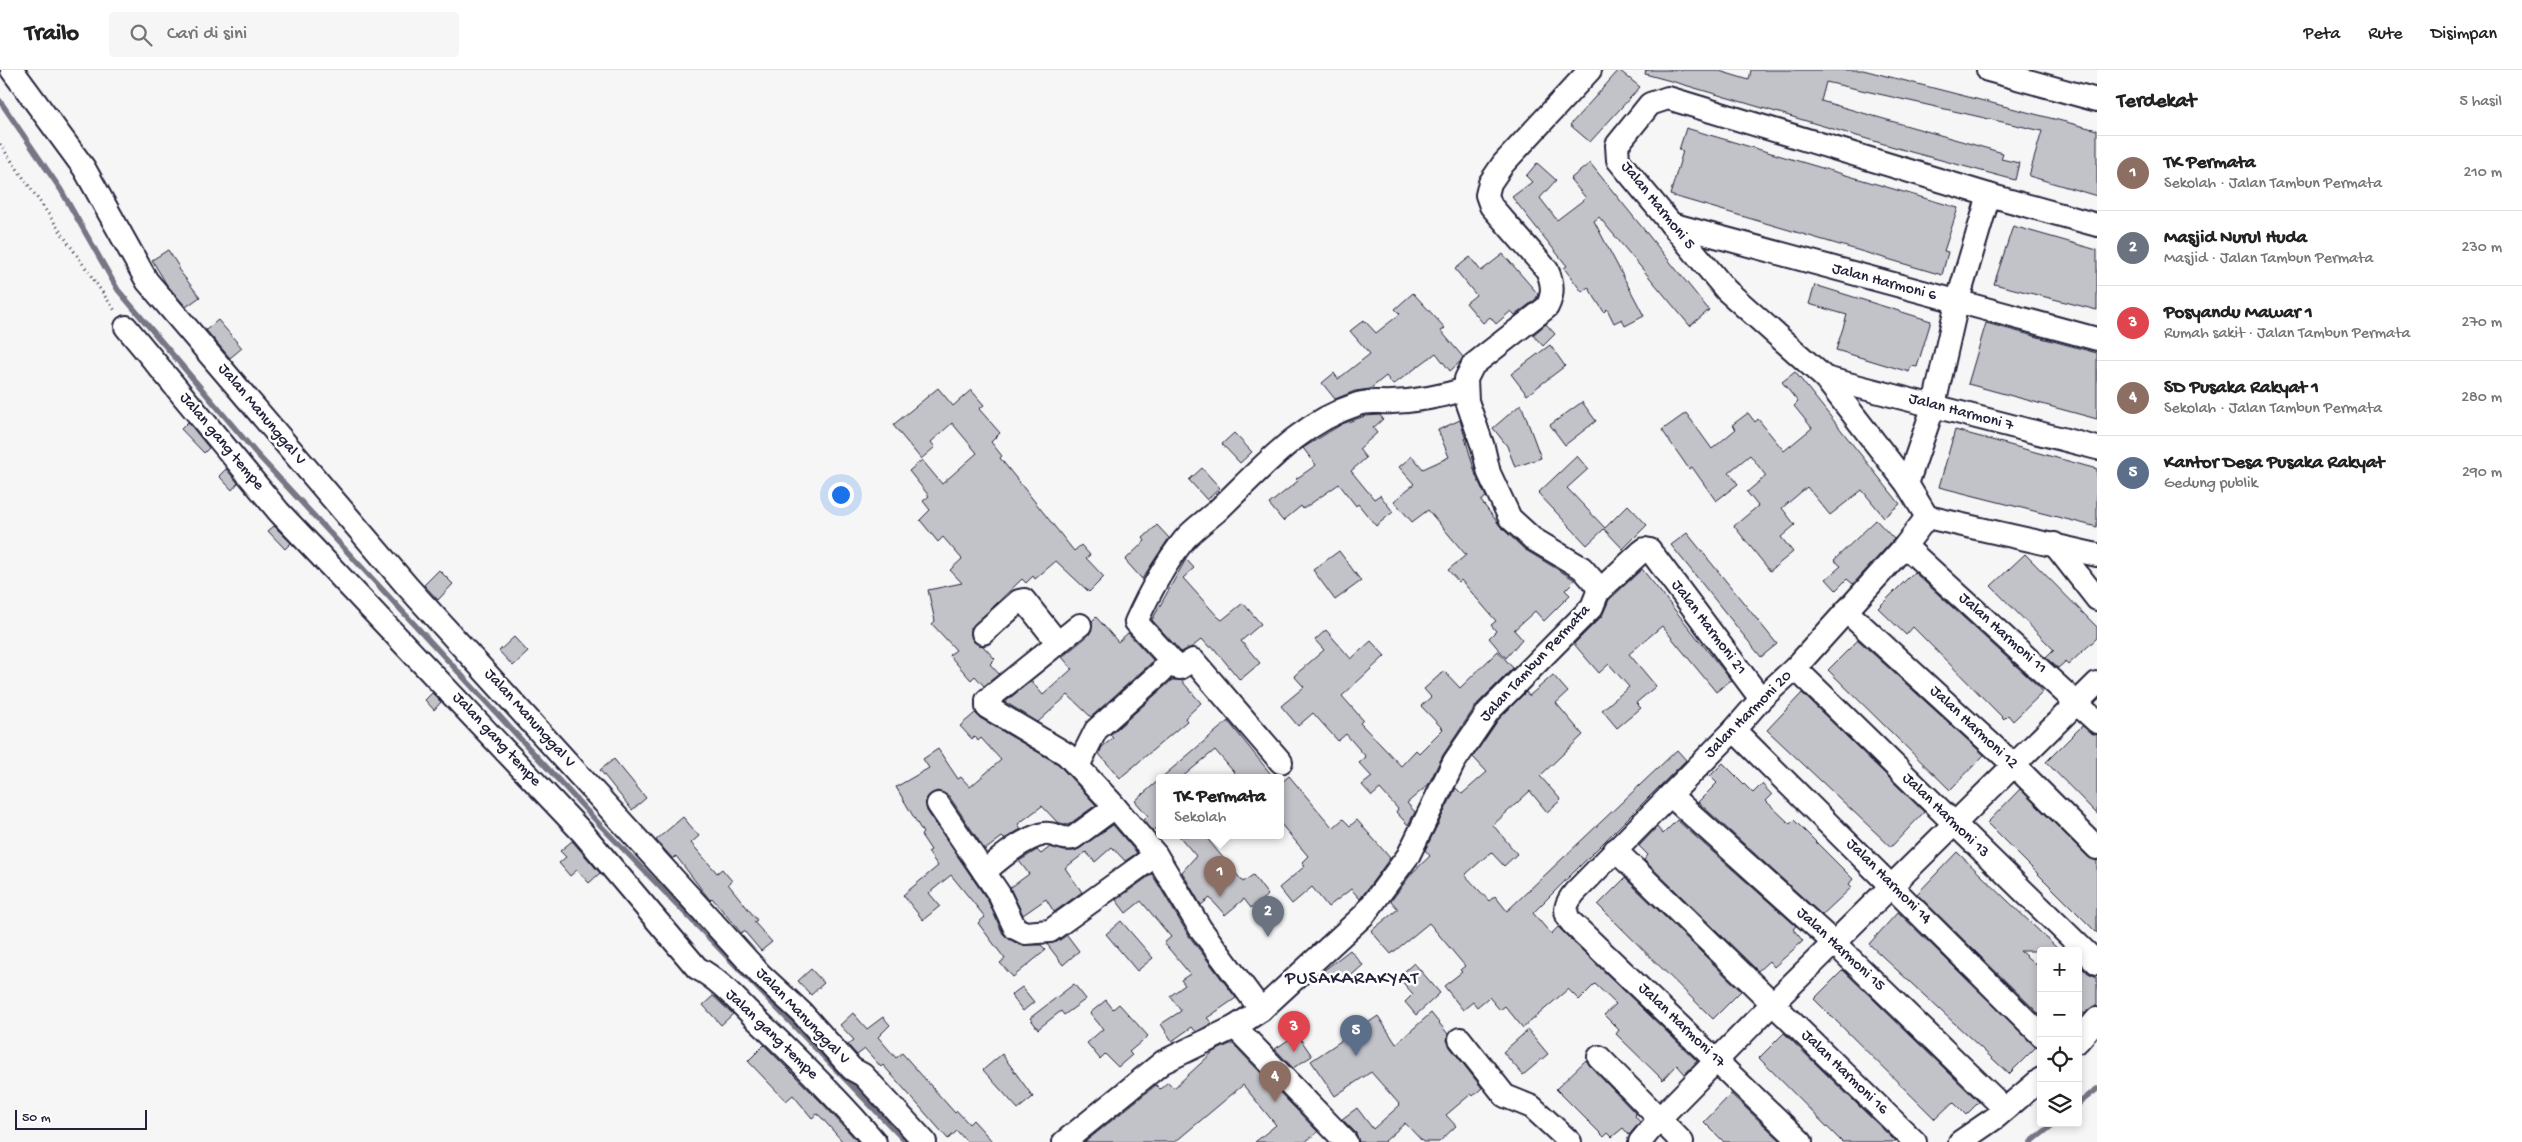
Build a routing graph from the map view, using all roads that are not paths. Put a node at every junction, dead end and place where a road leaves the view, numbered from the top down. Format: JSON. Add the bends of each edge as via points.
{"nodes":[{"id":1,"x":12,"y":70,"type":"edge"},
{"id":2,"x":1590,"y":70,"type":"edge"},
{"id":3,"x":1988,"y":70,"type":"edge"},
{"id":4,"x":2097,"y":100,"type":"edge"},
{"id":5,"x":1989,"y":195,"type":"junction"},
{"id":6,"x":1671,"y":224,"type":"junction"},
{"id":7,"x":2097,"y":224,"type":"edge"},
{"id":8,"x":1957,"y":303,"type":"junction"},
{"id":9,"x":126,"y":327,"type":"road end"},
{"id":10,"x":2097,"y":339,"type":"edge"},
{"id":11,"x":1825,"y":378,"type":"junction"},
{"id":12,"x":1466,"y":389,"type":"junction"},
{"id":13,"x":1934,"y":405,"type":"junction"},
{"id":14,"x":2097,"y":448,"type":"edge"},
{"id":15,"x":1906,"y":484,"type":"junction"},
{"id":16,"x":1927,"y":516,"type":"junction"},
{"id":17,"x":2054,"y":544,"type":"junction"},
{"id":18,"x":1906,"y":546,"type":"junction"},
{"id":19,"x":2097,"y":555,"type":"edge"},
{"id":20,"x":1598,"y":592,"type":"junction"},
{"id":21,"x":2097,"y":599,"type":"edge"},
{"id":22,"x":1846,"y":611,"type":"junction"},
{"id":23,"x":1080,"y":625,"type":"dead end"},
{"id":24,"x":983,"y":633,"type":"dead end"},
{"id":25,"x":1058,"y":642,"type":"junction"},
{"id":26,"x":1166,"y":665,"type":"junction"},
{"id":27,"x":1795,"y":668,"type":"junction"},
{"id":28,"x":2097,"y":683,"type":"edge"},
{"id":29,"x":1761,"y":699,"type":"junction"},
{"id":30,"x":2078,"y":703,"type":"junction"},
{"id":31,"x":2097,"y":722,"type":"edge"},
{"id":32,"x":1734,"y":730,"type":"junction"},
{"id":33,"x":1281,"y":762,"type":"dead end"},
{"id":34,"x":1078,"y":766,"type":"junction"},
{"id":35,"x":2015,"y":766,"type":"junction"},
{"id":36,"x":1670,"y":795,"type":"junction"},
{"id":37,"x":938,"y":804,"type":"dead end"},
{"id":38,"x":1115,"y":807,"type":"junction"},
{"id":39,"x":1952,"y":824,"type":"junction"},
{"id":40,"x":2097,"y":848,"type":"edge"},
{"id":41,"x":1615,"y":850,"type":"junction"},
{"id":42,"x":1156,"y":855,"type":"junction"},
{"id":43,"x":984,"y":872,"type":"junction"},
{"id":44,"x":1892,"y":886,"type":"junction"},
{"id":45,"x":1566,"y":908,"type":"joint"},
{"id":46,"x":1834,"y":944,"type":"junction"},
{"id":47,"x":2097,"y":963,"type":"edge"},
{"id":48,"x":1773,"y":1003,"type":"junction"},
{"id":49,"x":1261,"y":1010,"type":"junction"},
{"id":50,"x":2097,"y":1019,"type":"edge"},
{"id":51,"x":1235,"y":1027,"type":"junction"},
{"id":52,"x":2037,"y":1031,"type":"edge"},
{"id":53,"x":2081,"y":1037,"type":"edge"},
{"id":54,"x":1460,"y":1039,"type":"dead end"},
{"id":55,"x":1599,"y":1057,"type":"dead end"},
{"id":56,"x":1718,"y":1061,"type":"junction"},
{"id":57,"x":2038,"y":1082,"type":"edge"},
{"id":58,"x":2006,"y":1109,"type":"junction"},
{"id":59,"x":1659,"y":1120,"type":"junction"},
{"id":60,"x":875,"y":1142,"type":"edge"},
{"id":61,"x":925,"y":1142,"type":"edge"},
{"id":62,"x":1064,"y":1142,"type":"edge"},
{"id":63,"x":1346,"y":1142,"type":"edge"},
{"id":64,"x":1570,"y":1142,"type":"edge"},
{"id":65,"x":1640,"y":1142,"type":"edge"},
{"id":66,"x":1682,"y":1142,"type":"edge"},
{"id":67,"x":1801,"y":1142,"type":"edge"},
{"id":68,"x":1915,"y":1142,"type":"edge"},
{"id":69,"x":1960,"y":1142,"type":"edge"}],
"edges":[{"from":1,"to":61,"type":"street","name":"Jalan Manunggal V","via":[[84,168],[147,281],[407,586],[760,974],[801,1012],[852,1069],[863,1075]]},
{"from":2,"to":12,"type":"street","name":"Jalan Tambun Permata","via":[[1502,164],[1490,183],[1487,194],[1491,206],[1547,270],[1552,280],[1552,298],[1547,307],[1473,365],[1466,379]]},
{"from":3,"to":4,"type":"street"},
{"from":5,"to":6,"type":"street","name":"Jalan Harmoni 5","via":[[1668,98],[1650,104],[1617,145],[1618,160]]},
{"from":5,"to":7,"type":"street","name":"Jalan Harmoni 5"},
{"from":5,"to":8,"type":"street"},
{"from":6,"to":8,"type":"street","name":"Jalan Harmoni 6"},
{"from":6,"to":11,"type":"street","name":"Jalan Harmoni 5","via":[[1726,290]]},
{"from":8,"to":10,"type":"street","name":"Jalan Harmoni 6"},
{"from":8,"to":13,"type":"street"},
{"from":9,"to":60,"type":"street","name":"Jalan gang tempe","via":[[279,512],[582,832],[697,968],[710,975],[763,1026],[847,1109]]},
{"from":11,"to":13,"type":"street","name":"Jalan Harmoni 7"},
{"from":11,"to":15,"type":"street","name":"Jalan Harmoni 5"},
{"from":12,"to":20,"type":"street","name":"Jalan Tambun Permata","via":[[1488,473],[1510,518],[1533,539],[1582,568],[1596,584]]},
{"from":12,"to":26,"type":"street","via":[[1446,395],[1360,403],[1310,426],[1265,461],[1184,539],[1152,586],[1136,622],[1170,659]]},
{"from":13,"to":14,"type":"street","name":"Jalan Harmoni 7"},
{"from":13,"to":15,"type":"street"},
{"from":15,"to":16,"type":"street","name":"Jalan Harmoni 5"},
{"from":16,"to":17,"type":"street"},
{"from":16,"to":18,"type":"street","name":"Jalan Harmoni 20"},
{"from":17,"to":19,"type":"street"},
{"from":17,"to":21,"type":"street"},
{"from":18,"to":22,"type":"street","name":"Jalan Harmoni 20"},
{"from":18,"to":30,"type":"street","name":"Jalan Harmoni 11"},
{"from":20,"to":29,"type":"street","name":"Jalan Harmoni 21","via":[[1645,549],[1653,554]]},
{"from":20,"to":49,"type":"street","name":"Jalan Tambun Permata","via":[[1592,607],[1488,712],[1454,762],[1408,856],[1364,915]]},
{"from":22,"to":27,"type":"street","name":"Jalan Harmoni 20"},
{"from":22,"to":35,"type":"street","name":"Jalan Harmoni 12"},
{"from":23,"to":25,"type":"street"},
{"from":24,"to":25,"type":"street","via":[[1024,600]]},
{"from":25,"to":34,"type":"street","via":[[986,704],[1066,754]]},
{"from":26,"to":33,"type":"street","via":[[1180,668],[1193,660]]},
{"from":26,"to":34,"type":"street","via":[[1096,730]]},
{"from":27,"to":29,"type":"street","name":"Jalan Harmoni 20"},
{"from":27,"to":39,"type":"street","name":"Jalan Harmoni 13"},
{"from":28,"to":30,"type":"street"},
{"from":29,"to":32,"type":"street","name":"Jalan Harmoni 20"},
{"from":30,"to":31,"type":"street","name":"Jalan Harmoni 11"},
{"from":30,"to":35,"type":"street"},
{"from":32,"to":36,"type":"street","name":"Jalan Harmoni 20"},
{"from":32,"to":44,"type":"street","name":"Jalan Harmoni 14"},
{"from":34,"to":38,"type":"street"},
{"from":35,"to":39,"type":"street"},
{"from":35,"to":40,"type":"street","name":"Jalan Harmoni 12"},
{"from":36,"to":41,"type":"street","name":"Jalan Harmoni 20"},
{"from":36,"to":46,"type":"street","name":"Jalan Harmoni 15"},
{"from":37,"to":43,"type":"street"},
{"from":38,"to":42,"type":"street"},
{"from":38,"to":43,"type":"street","via":[[1074,838],[1043,834],[1011,851]]},
{"from":39,"to":44,"type":"street"},
{"from":39,"to":47,"type":"street","name":"Jalan Harmoni 13"},
{"from":41,"to":45,"type":"street","name":"Jalan Harmoni 20","via":[[1575,892]]},
{"from":41,"to":48,"type":"street","name":"Jalan Harmoni 16"},
{"from":42,"to":43,"type":"street","via":[[1050,930],[1035,933],[1020,932],[1015,928]]},
{"from":42,"to":49,"type":"street","via":[[1200,928]]},
{"from":44,"to":46,"type":"street"},
{"from":44,"to":52,"type":"street","name":"Jalan Harmoni 14"},
{"from":45,"to":56,"type":"street","name":"Jalan Harmoni 17","via":[[1566,917]]},
{"from":46,"to":48,"type":"street"},
{"from":46,"to":58,"type":"street","name":"Jalan Harmoni 15"},
{"from":48,"to":56,"type":"street"},
{"from":48,"to":68,"type":"street","name":"Jalan Harmoni 16"},
{"from":49,"to":51,"type":"street","name":"Jalan Tambun Permata"},
{"from":50,"to":53,"type":"street"},
{"from":51,"to":62,"type":"street","name":"Jalan Tambun Permata","via":[[1163,1062]]},
{"from":51,"to":63,"type":"street"},
{"from":54,"to":64,"type":"street","via":[[1505,1096],[1532,1107]]},
{"from":55,"to":59,"type":"street"},
{"from":56,"to":59,"type":"street"},
{"from":56,"to":67,"type":"street","name":"Jalan Harmoni 17"},
{"from":57,"to":58,"type":"street"},
{"from":58,"to":69,"type":"street"},
{"from":59,"to":65,"type":"street"},
{"from":59,"to":66,"type":"street"}]}
